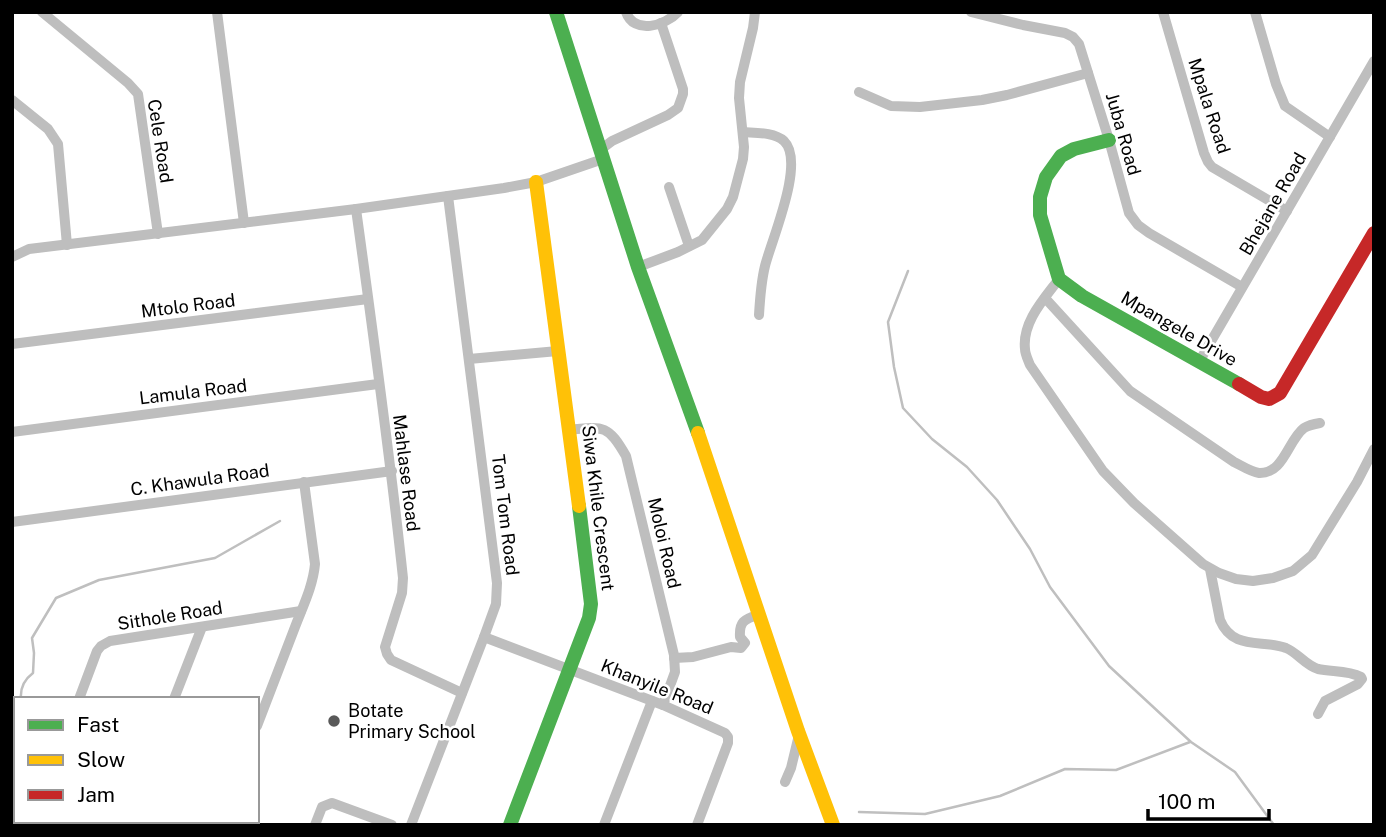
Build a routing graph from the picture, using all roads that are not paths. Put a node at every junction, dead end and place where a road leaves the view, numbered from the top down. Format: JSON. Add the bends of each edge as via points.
{"nodes":[{"id":1,"x":42,"y":12,"type":"edge"},
{"id":2,"x":217,"y":12,"type":"edge"},
{"id":3,"x":556,"y":12,"type":"edge"},
{"id":4,"x":625,"y":12,"type":"edge"},
{"id":5,"x":678,"y":12,"type":"edge"},
{"id":6,"x":755,"y":12,"type":"edge"},
{"id":7,"x":971,"y":12,"type":"edge"},
{"id":8,"x":1163,"y":12,"type":"edge"},
{"id":9,"x":1255,"y":12,"type":"edge"},
{"id":10,"x":661,"y":23,"type":"junction"},
{"id":11,"x":1374,"y":61,"type":"edge"},
{"id":12,"x":1088,"y":73,"type":"junction"},
{"id":13,"x":859,"y":92,"type":"dead end"},
{"id":14,"x":12,"y":100,"type":"edge"},
{"id":15,"x":743,"y":132,"type":"junction"},
{"id":16,"x":1330,"y":137,"type":"junction"},
{"id":17,"x":1109,"y":139,"type":"junction"},
{"id":18,"x":601,"y":154,"type":"junction"},
{"id":19,"x":536,"y":183,"type":"junction"},
{"id":20,"x":669,"y":187,"type":"dead end"},
{"id":21,"x":449,"y":196,"type":"junction"},
{"id":22,"x":356,"y":209,"type":"junction"},
{"id":23,"x":1287,"y":211,"type":"junction"},
{"id":24,"x":244,"y":222,"type":"junction"},
{"id":25,"x":1374,"y":233,"type":"edge"},
{"id":26,"x":158,"y":234,"type":"junction"},
{"id":27,"x":67,"y":245,"type":"junction"},
{"id":28,"x":689,"y":246,"type":"junction"},
{"id":29,"x":12,"y":257,"type":"edge"},
{"id":30,"x":638,"y":267,"type":"junction"},
{"id":31,"x":1059,"y":279,"type":"junction"},
{"id":32,"x":1242,"y":287,"type":"junction"},
{"id":33,"x":1045,"y":298,"type":"junction"},
{"id":34,"x":368,"y":299,"type":"junction"},
{"id":35,"x":759,"y":315,"type":"dead end"},
{"id":36,"x":12,"y":344,"type":"edge"},
{"id":37,"x":558,"y":351,"type":"junction"},
{"id":38,"x":469,"y":359,"type":"junction"},
{"id":39,"x":1199,"y":362,"type":"junction"},
{"id":40,"x":378,"y":384,"type":"junction"},
{"id":41,"x":1320,"y":423,"type":"dead end"},
{"id":42,"x":569,"y":430,"type":"junction"},
{"id":43,"x":12,"y":432,"type":"edge"},
{"id":44,"x":1374,"y":449,"type":"edge"},
{"id":45,"x":392,"y":471,"type":"junction"},
{"id":46,"x":304,"y":482,"type":"junction"},
{"id":47,"x":12,"y":522,"type":"edge"},
{"id":48,"x":1210,"y":569,"type":"junction"},
{"id":49,"x":301,"y":611,"type":"junction"},
{"id":50,"x":758,"y":615,"type":"junction"},
{"id":51,"x":202,"y":627,"type":"junction"},
{"id":52,"x":484,"y":637,"type":"junction"},
{"id":53,"x":674,"y":658,"type":"junction"},
{"id":54,"x":570,"y":670,"type":"junction"},
{"id":55,"x":462,"y":693,"type":"junction"},
{"id":56,"x":80,"y":697,"type":"edge"},
{"id":57,"x":175,"y":697,"type":"edge"},
{"id":58,"x":658,"y":703,"type":"junction"},
{"id":59,"x":1318,"y":714,"type":"dead end"},
{"id":60,"x":259,"y":721,"type":"edge"},
{"id":61,"x":799,"y":735,"type":"junction"},
{"id":62,"x":785,"y":782,"type":"dead end"},
{"id":63,"x":315,"y":825,"type":"edge"},
{"id":64,"x":392,"y":825,"type":"edge"},
{"id":65,"x":411,"y":825,"type":"edge"},
{"id":66,"x":510,"y":825,"type":"edge"},
{"id":67,"x":604,"y":825,"type":"edge"},
{"id":68,"x":697,"y":825,"type":"edge"},
{"id":69,"x":833,"y":825,"type":"edge"}],
"edges":[{"from":1,"to":26,"type":"street","name":"Cele Road","via":[[138,94]]},
{"from":2,"to":24,"type":"street"},
{"from":3,"to":18,"type":"street"},
{"from":4,"to":10,"type":"street","via":[[628,20],[639,26]]},
{"from":5,"to":10,"type":"street"},
{"from":6,"to":15,"type":"street","via":[[740,82]]},
{"from":7,"to":12,"type":"street","name":"Juba Road","via":[[1073,37]]},
{"from":8,"to":23,"type":"street","name":"Mpala Road","via":[[1208,162]]},
{"from":9,"to":16,"type":"street","via":[[1285,106]]},
{"from":10,"to":18,"type":"street","via":[[683,89],[682,101],[668,116],[612,141]]},
{"from":11,"to":16,"type":"street","name":"Bhejane Road"},
{"from":12,"to":13,"type":"street","via":[[1007,95],[919,107],[891,106]]},
{"from":12,"to":17,"type":"street","name":"Juba Road"},
{"from":14,"to":27,"type":"street","via":[[56,138]]},
{"from":15,"to":28,"type":"street","via":[[743,159],[733,197],[711,230]]},
{"from":15,"to":35,"type":"street","via":[[779,137],[791,155],[787,195],[765,264]]},
{"from":16,"to":23,"type":"street","name":"Bhejane Road"},
{"from":17,"to":31,"type":"street","via":[[1068,151],[1046,177],[1039,207]]},
{"from":17,"to":32,"type":"street","name":"Juba Road","via":[[1129,213],[1138,225]]},
{"from":18,"to":19,"type":"street"},
{"from":18,"to":30,"type":"street"},
{"from":19,"to":21,"type":"street"},
{"from":19,"to":37,"type":"street","name":"Siwa Khile Crescent"},
{"from":20,"to":28,"type":"street"},
{"from":21,"to":22,"type":"street"},
{"from":21,"to":38,"type":"street","name":"Tom Tom Road"},
{"from":22,"to":24,"type":"street"},
{"from":22,"to":34,"type":"street","name":"Mahlase Road"},
{"from":23,"to":32,"type":"street","name":"Bhejane Road"},
{"from":24,"to":26,"type":"street"},
{"from":25,"to":39,"type":"street","name":"Mpangele Drive","via":[[1275,397],[1261,397]]},
{"from":26,"to":27,"type":"street"},
{"from":27,"to":29,"type":"street","via":[[29,249]]},
{"from":28,"to":30,"type":"street"},
{"from":30,"to":50,"type":"street"},
{"from":31,"to":33,"type":"street"},
{"from":31,"to":39,"type":"street","name":"Mpangele Drive"},
{"from":32,"to":39,"type":"street","name":"Bhejane Road"},
{"from":33,"to":41,"type":"street","via":[[1130,391],[1251,470],[1271,470],[1302,430]]},
{"from":33,"to":48,"type":"street","via":[[1026,337],[1030,365],[1103,471]]},
{"from":34,"to":36,"type":"street","name":"Mtolo Road"},
{"from":34,"to":40,"type":"street","name":"Mahlase Road"},
{"from":37,"to":38,"type":"street"},
{"from":37,"to":42,"type":"street","name":"Siwa Khile Crescent"},
{"from":38,"to":52,"type":"street","name":"Tom Tom Road","via":[[498,583]]},
{"from":40,"to":43,"type":"street","name":"Lamula Road"},
{"from":40,"to":45,"type":"street","name":"Mahlase Road"},
{"from":42,"to":53,"type":"street","name":"Moloi Road","via":[[603,429],[626,456]]},
{"from":42,"to":54,"type":"street","name":"Siwa Khile Crescent","via":[[591,604]]},
{"from":44,"to":48,"type":"street","via":[[1320,543],[1293,571],[1253,581]]},
{"from":45,"to":46,"type":"street","name":"C. Khawula Road"},
{"from":45,"to":55,"type":"street","name":"Mahlase Road","via":[[403,586],[385,647],[387,654]]},
{"from":46,"to":47,"type":"street","name":"C. Khawula Road"},
{"from":46,"to":49,"type":"street","via":[[315,564]]},
{"from":48,"to":59,"type":"street","via":[[1220,620],[1235,638],[1288,649],[1314,667],[1361,677],[1357,684],[1325,701]]},
{"from":49,"to":51,"type":"street","name":"Sithole Road"},
{"from":49,"to":60,"type":"street"},
{"from":50,"to":53,"type":"street","via":[[746,618],[739,628],[745,643],[741,648]]},
{"from":50,"to":61,"type":"street"},
{"from":51,"to":56,"type":"street","name":"Sithole Road","via":[[106,643],[97,651]]},
{"from":51,"to":57,"type":"street"},
{"from":52,"to":54,"type":"street","name":"Khanyile Road"},
{"from":52,"to":55,"type":"street","name":"Tom Tom Road"},
{"from":53,"to":58,"type":"street","name":"Moloi Road","via":[[673,681]]},
{"from":54,"to":58,"type":"street","name":"Khanyile Road"},
{"from":54,"to":66,"type":"street","name":"Siwa Khile Crescent"},
{"from":55,"to":65,"type":"street","name":"Tom Tom Road"},
{"from":58,"to":67,"type":"street","name":"Moloi Road"},
{"from":58,"to":68,"type":"street","name":"Khanyile Road","via":[[728,737]]},
{"from":61,"to":62,"type":"street"},
{"from":61,"to":69,"type":"street"},
{"from":63,"to":64,"type":"street","via":[[322,807],[332,803]]}]}
